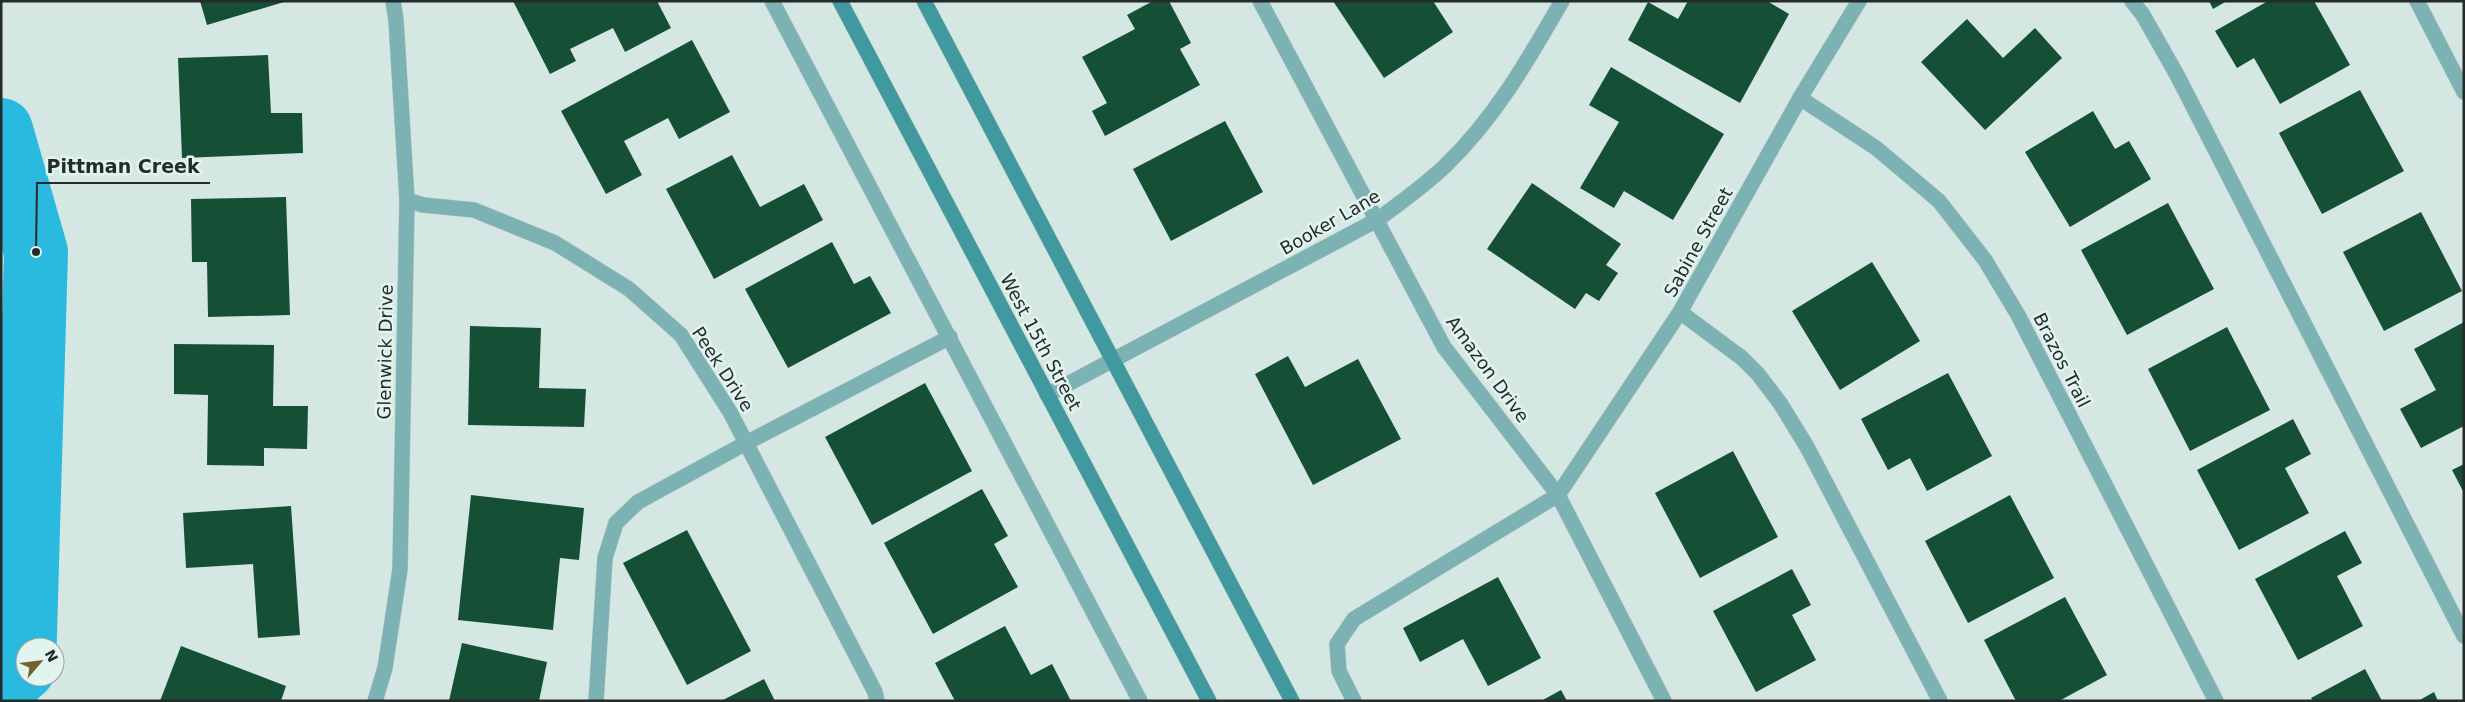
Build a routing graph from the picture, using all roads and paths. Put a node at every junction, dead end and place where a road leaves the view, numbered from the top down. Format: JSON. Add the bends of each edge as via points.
{"nodes":[{"id":1,"x":393,"y":1,"type":"edge"},
{"id":2,"x":772,"y":1,"type":"edge"},
{"id":3,"x":840,"y":1,"type":"edge"},
{"id":4,"x":924,"y":1,"type":"edge"},
{"id":5,"x":1260,"y":1,"type":"edge"},
{"id":6,"x":1562,"y":1,"type":"edge"},
{"id":7,"x":1860,"y":1,"type":"edge"},
{"id":8,"x":2132,"y":1,"type":"edge"},
{"id":9,"x":2417,"y":1,"type":"edge"},
{"id":10,"x":2464,"y":92,"type":"edge"},
{"id":11,"x":1800,"y":98,"type":"junction"},
{"id":12,"x":407,"y":200,"type":"junction"},
{"id":13,"x":1377,"y":220,"type":"junction"},
{"id":14,"x":1680,"y":312,"type":"junction"},
{"id":15,"x":950,"y":337,"type":"junction"},
{"id":16,"x":1112,"y":360,"type":"junction"},
{"id":17,"x":1047,"y":395,"type":"junction"},
{"id":18,"x":746,"y":443,"type":"junction"},
{"id":19,"x":1558,"y":495,"type":"junction"},
{"id":20,"x":2464,"y":636,"type":"edge"},
{"id":21,"x":375,"y":701,"type":"edge"},
{"id":22,"x":596,"y":701,"type":"edge"},
{"id":23,"x":877,"y":701,"type":"edge"},
{"id":24,"x":1140,"y":701,"type":"edge"},
{"id":25,"x":1209,"y":701,"type":"edge"},
{"id":26,"x":1292,"y":701,"type":"edge"},
{"id":27,"x":1354,"y":701,"type":"edge"},
{"id":28,"x":1664,"y":701,"type":"edge"},
{"id":29,"x":1940,"y":701,"type":"edge"},
{"id":30,"x":2216,"y":701,"type":"edge"}],
"edges":[{"from":1,"to":12,"type":"street","name":"Glenwick Drive"},
{"from":2,"to":15,"type":"street"},
{"from":3,"to":17,"type":"main road","name":"West 15th Street"},
{"from":4,"to":16,"type":"main road"},
{"from":5,"to":13,"type":"street","name":"Amazon Drive"},
{"from":6,"to":13,"type":"street","name":"Booker Lane","via":[[1523,70],[1463,147],[1421,187]]},
{"from":7,"to":11,"type":"street","name":"Sabine Street"},
{"from":8,"to":20,"type":"street","via":[[2143,14],[2177,75]]},
{"from":9,"to":10,"type":"street"},
{"from":11,"to":14,"type":"street","name":"Sabine Street"},
{"from":11,"to":30,"type":"street","name":"Brazos Trail","via":[[1876,148],[1939,201],[1985,260],[2018,315]]},
{"from":12,"to":18,"type":"street","name":"Peek Drive","via":[[423,205],[474,210],[555,243],[629,289],[681,335]]},
{"from":12,"to":21,"type":"street","name":"Glenwick Drive","via":[[400,569],[385,668]]},
{"from":13,"to":16,"type":"street","name":"Booker Lane"},
{"from":13,"to":19,"type":"street","name":"Amazon Drive","via":[[1444,347]]},
{"from":14,"to":19,"type":"street","name":"Sabine Street"},
{"from":14,"to":29,"type":"street","via":[[1742,358],[1780,402],[1807,447]]},
{"from":15,"to":18,"type":"street"},
{"from":15,"to":24,"type":"street"},
{"from":16,"to":17,"type":"street","name":"Booker Lane"},
{"from":16,"to":26,"type":"main road"},
{"from":17,"to":25,"type":"main road","name":"West 15th Street"},
{"from":18,"to":22,"type":"street","via":[[638,502],[616,523],[605,558]]},
{"from":18,"to":23,"type":"street","name":"Peek Drive"},
{"from":19,"to":27,"type":"street","via":[[1354,619],[1337,644],[1339,671]]},
{"from":19,"to":28,"type":"street","name":"Amazon Drive"}]}
